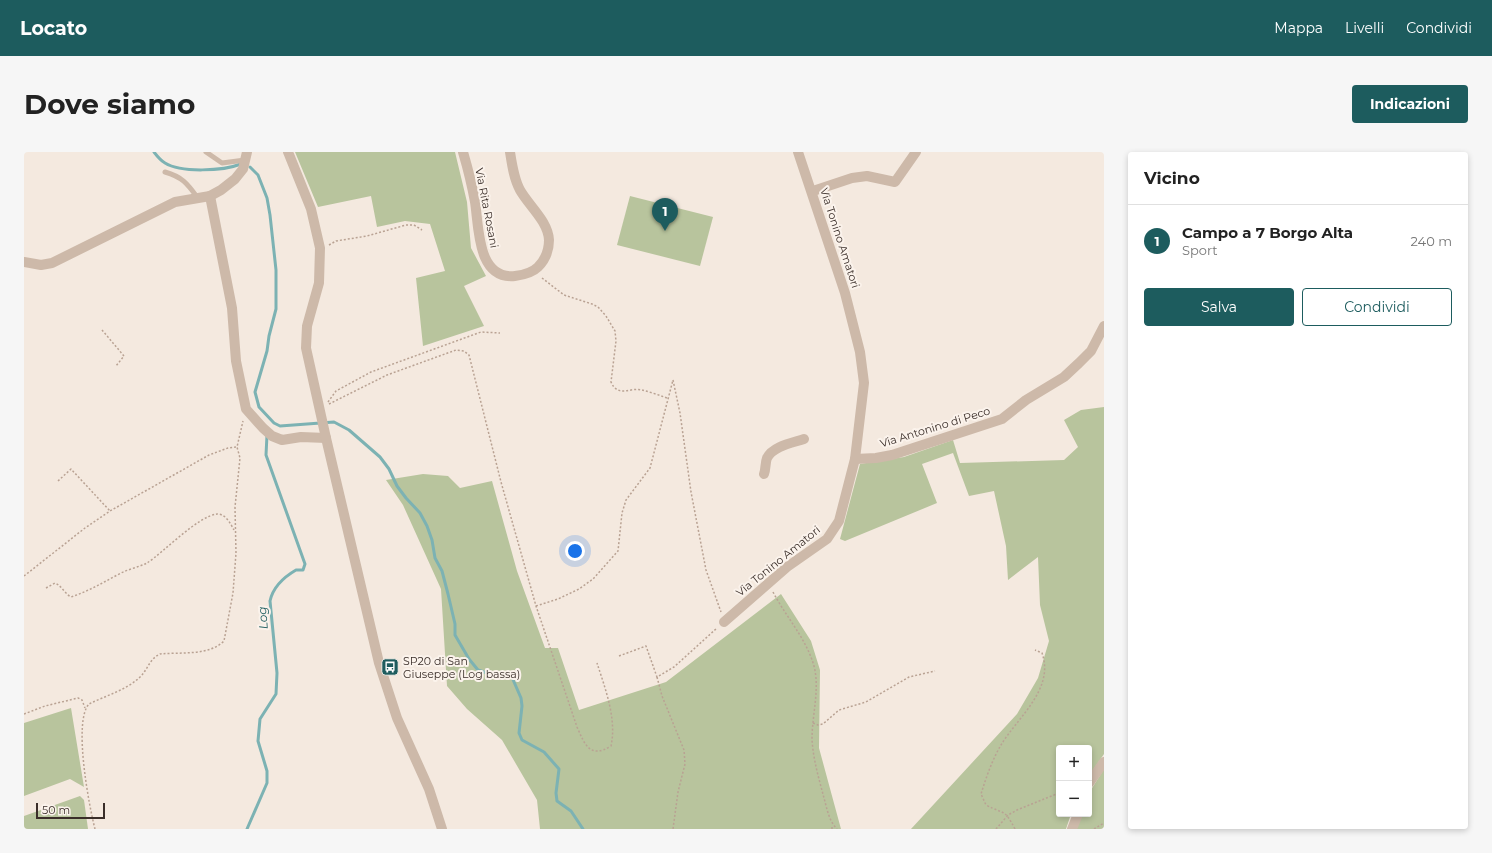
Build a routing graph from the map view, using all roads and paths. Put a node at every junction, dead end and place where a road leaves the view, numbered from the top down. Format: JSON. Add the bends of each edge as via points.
{"nodes":[{"id":1,"x":206,"y":152,"type":"edge"},
{"id":2,"x":288,"y":152,"type":"edge"},
{"id":3,"x":463,"y":152,"type":"edge"},
{"id":4,"x":510,"y":152,"type":"edge"},
{"id":5,"x":798,"y":152,"type":"edge"},
{"id":6,"x":916,"y":152,"type":"edge"},
{"id":7,"x":246,"y":156,"type":"edge"},
{"id":8,"x":165,"y":172,"type":"dead end"},
{"id":9,"x":813,"y":191,"type":"junction"},
{"id":10,"x":210,"y":196,"type":"junction"},
{"id":11,"x":197,"y":197,"type":"junction"},
{"id":12,"x":422,"y":230,"type":"dead end"},
{"id":13,"x":320,"y":248,"type":"junction"},
{"id":14,"x":24,"y":262,"type":"edge"},
{"id":15,"x":536,"y":270,"type":"junction"},
{"id":16,"x":1104,"y":326,"type":"edge"},
{"id":17,"x":102,"y":330,"type":"dead end"},
{"id":18,"x":500,"y":333,"type":"dead end"},
{"id":19,"x":116,"y":366,"type":"dead end"},
{"id":20,"x":667,"y":398,"type":"junction"},
{"id":21,"x":324,"y":406,"type":"junction"},
{"id":22,"x":246,"y":409,"type":"junction"},
{"id":23,"x":326,"y":438,"type":"junction"},
{"id":24,"x":804,"y":439,"type":"dead end"},
{"id":25,"x":237,"y":447,"type":"junction"},
{"id":26,"x":855,"y":459,"type":"junction"},
{"id":27,"x":764,"y":474,"type":"dead end"},
{"id":28,"x":58,"y":481,"type":"dead end"},
{"id":29,"x":110,"y":511,"type":"junction"},
{"id":30,"x":236,"y":531,"type":"junction"},
{"id":31,"x":24,"y":576,"type":"edge"},
{"id":32,"x":768,"y":583,"type":"junction"},
{"id":33,"x":46,"y":588,"type":"dead end"},
{"id":34,"x":536,"y":606,"type":"junction"},
{"id":35,"x":724,"y":622,"type":"junction"},
{"id":36,"x":1035,"y":650,"type":"dead end"},
{"id":37,"x":619,"y":656,"type":"dead end"},
{"id":38,"x":597,"y":663,"type":"dead end"},
{"id":39,"x":935,"y":671,"type":"dead end"},
{"id":40,"x":657,"y":677,"type":"junction"},
{"id":41,"x":85,"y":708,"type":"junction"},
{"id":42,"x":24,"y":714,"type":"edge"},
{"id":43,"x":813,"y":722,"type":"junction"},
{"id":44,"x":1104,"y":762,"type":"edge"},
{"id":45,"x":1090,"y":781,"type":"edge"},
{"id":46,"x":1056,"y":794,"type":"edge"},
{"id":47,"x":1008,"y":815,"type":"junction"},
{"id":48,"x":1077,"y":817,"type":"edge"},
{"id":49,"x":1104,"y":823,"type":"edge"},
{"id":50,"x":832,"y":825,"type":"junction"},
{"id":51,"x":95,"y":829,"type":"edge"},
{"id":52,"x":442,"y":829,"type":"edge"},
{"id":53,"x":673,"y":829,"type":"edge"},
{"id":54,"x":832,"y":829,"type":"edge"},
{"id":55,"x":836,"y":829,"type":"edge"},
{"id":56,"x":996,"y":829,"type":"edge"},
{"id":57,"x":1015,"y":829,"type":"edge"},
{"id":58,"x":1072,"y":829,"type":"edge"},
{"id":59,"x":1094,"y":829,"type":"edge"}],
"edges":[{"from":1,"to":7,"type":"lane","via":[[222,163]]},
{"from":2,"to":13,"type":"street","via":[[311,210]]},
{"from":3,"to":15,"type":"street","name":"Via Rita Rosani","via":[[470,175],[482,251],[488,264],[497,272],[509,276],[523,275]]},
{"from":4,"to":15,"type":"street","via":[[520,189],[545,225],[549,240],[543,262]]},
{"from":5,"to":9,"type":"street","name":"Via Tonino Amatori"},
{"from":6,"to":9,"type":"street","via":[[895,182],[867,176],[852,178]]},
{"from":7,"to":10,"type":"street","via":[[243,169],[235,179]]},
{"from":8,"to":11,"type":"lane","via":[[178,176],[188,184]]},
{"from":9,"to":26,"type":"street","name":"Via Tonino Amatori","via":[[845,293],[860,352],[864,383]]},
{"from":10,"to":11,"type":"street"},
{"from":10,"to":22,"type":"street","via":[[232,308],[236,360]]},
{"from":11,"to":14,"type":"street","via":[[175,202],[52,263],[41,265]]},
{"from":12,"to":13,"type":"path","via":[[414,224],[406,225],[367,236],[336,241]]},
{"from":13,"to":21,"type":"street","via":[[319,282],[307,326],[306,348]]},
{"from":15,"to":20,"type":"path","via":[[564,295],[592,304],[606,316],[615,331],[611,382],[613,386],[623,392],[641,389]]},
{"from":16,"to":26,"type":"street","name":"Via Antonino di Peco","via":[[1091,351],[1074,368],[1002,419],[892,455]]},
{"from":17,"to":19,"type":"path","via":[[124,356]]},
{"from":18,"to":21,"type":"path","via":[[481,332],[371,372],[336,391]]},
{"from":20,"to":34,"type":"path","via":[[650,468],[626,500],[618,551],[593,579],[579,589]]},
{"from":20,"to":35,"type":"path","via":[[673,380],[706,570]]},
{"from":21,"to":23,"type":"street"},
{"from":21,"to":34,"type":"path","via":[[387,375],[456,350],[469,355]]},
{"from":22,"to":23,"type":"street","via":[[272,436],[282,440],[301,437]]},
{"from":22,"to":25,"type":"path"},
{"from":23,"to":52,"type":"street","via":[[379,663],[397,718],[429,789]]},
{"from":24,"to":27,"type":"street","via":[[771,452],[766,461]]},
{"from":25,"to":29,"type":"path","via":[[210,455]]},
{"from":25,"to":30,"type":"path","via":[[240,458],[235,507]]},
{"from":26,"to":32,"type":"street","name":"Via Tonino Amatori","via":[[835,529],[827,539]]},
{"from":28,"to":29,"type":"path","via":[[71,469]]},
{"from":29,"to":31,"type":"path"},
{"from":30,"to":33,"type":"path","via":[[227,518],[216,514],[199,523],[145,564],[88,591],[71,597],[55,583]]},
{"from":30,"to":41,"type":"path","via":[[233,593],[224,641],[206,650],[160,654],[154,657],[140,678]]},
{"from":32,"to":35,"type":"street","name":"Via Tonino Amatori"},
{"from":32,"to":43,"type":"path","via":[[811,656],[815,687]]},
{"from":34,"to":38,"type":"path","via":[[583,742],[598,752],[611,746],[613,738],[609,704]]},
{"from":35,"to":40,"type":"path","via":[[674,667]]},
{"from":36,"to":47,"type":"path","via":[[1042,653],[1044,660],[1043,679],[1026,712],[995,755],[981,794],[986,805]]},
{"from":37,"to":40,"type":"path","via":[[646,646]]},
{"from":39,"to":43,"type":"path","via":[[909,677],[866,702],[840,710],[823,724]]},
{"from":40,"to":53,"type":"path","via":[[684,750],[685,764]]},
{"from":41,"to":42,"type":"path","via":[[82,700],[78,698]]},
{"from":41,"to":51,"type":"path","via":[[82,723],[85,777]]},
{"from":43,"to":50,"type":"path","via":[[812,740],[818,773]]},
{"from":44,"to":45,"type":"street"},
{"from":46,"to":47,"type":"path","via":[[1030,803]]},
{"from":47,"to":56,"type":"path"},
{"from":47,"to":57,"type":"path"},
{"from":48,"to":58,"type":"street"},
{"from":49,"to":59,"type":"path"},
{"from":50,"to":54,"type":"path"},
{"from":50,"to":55,"type":"path"}]}
